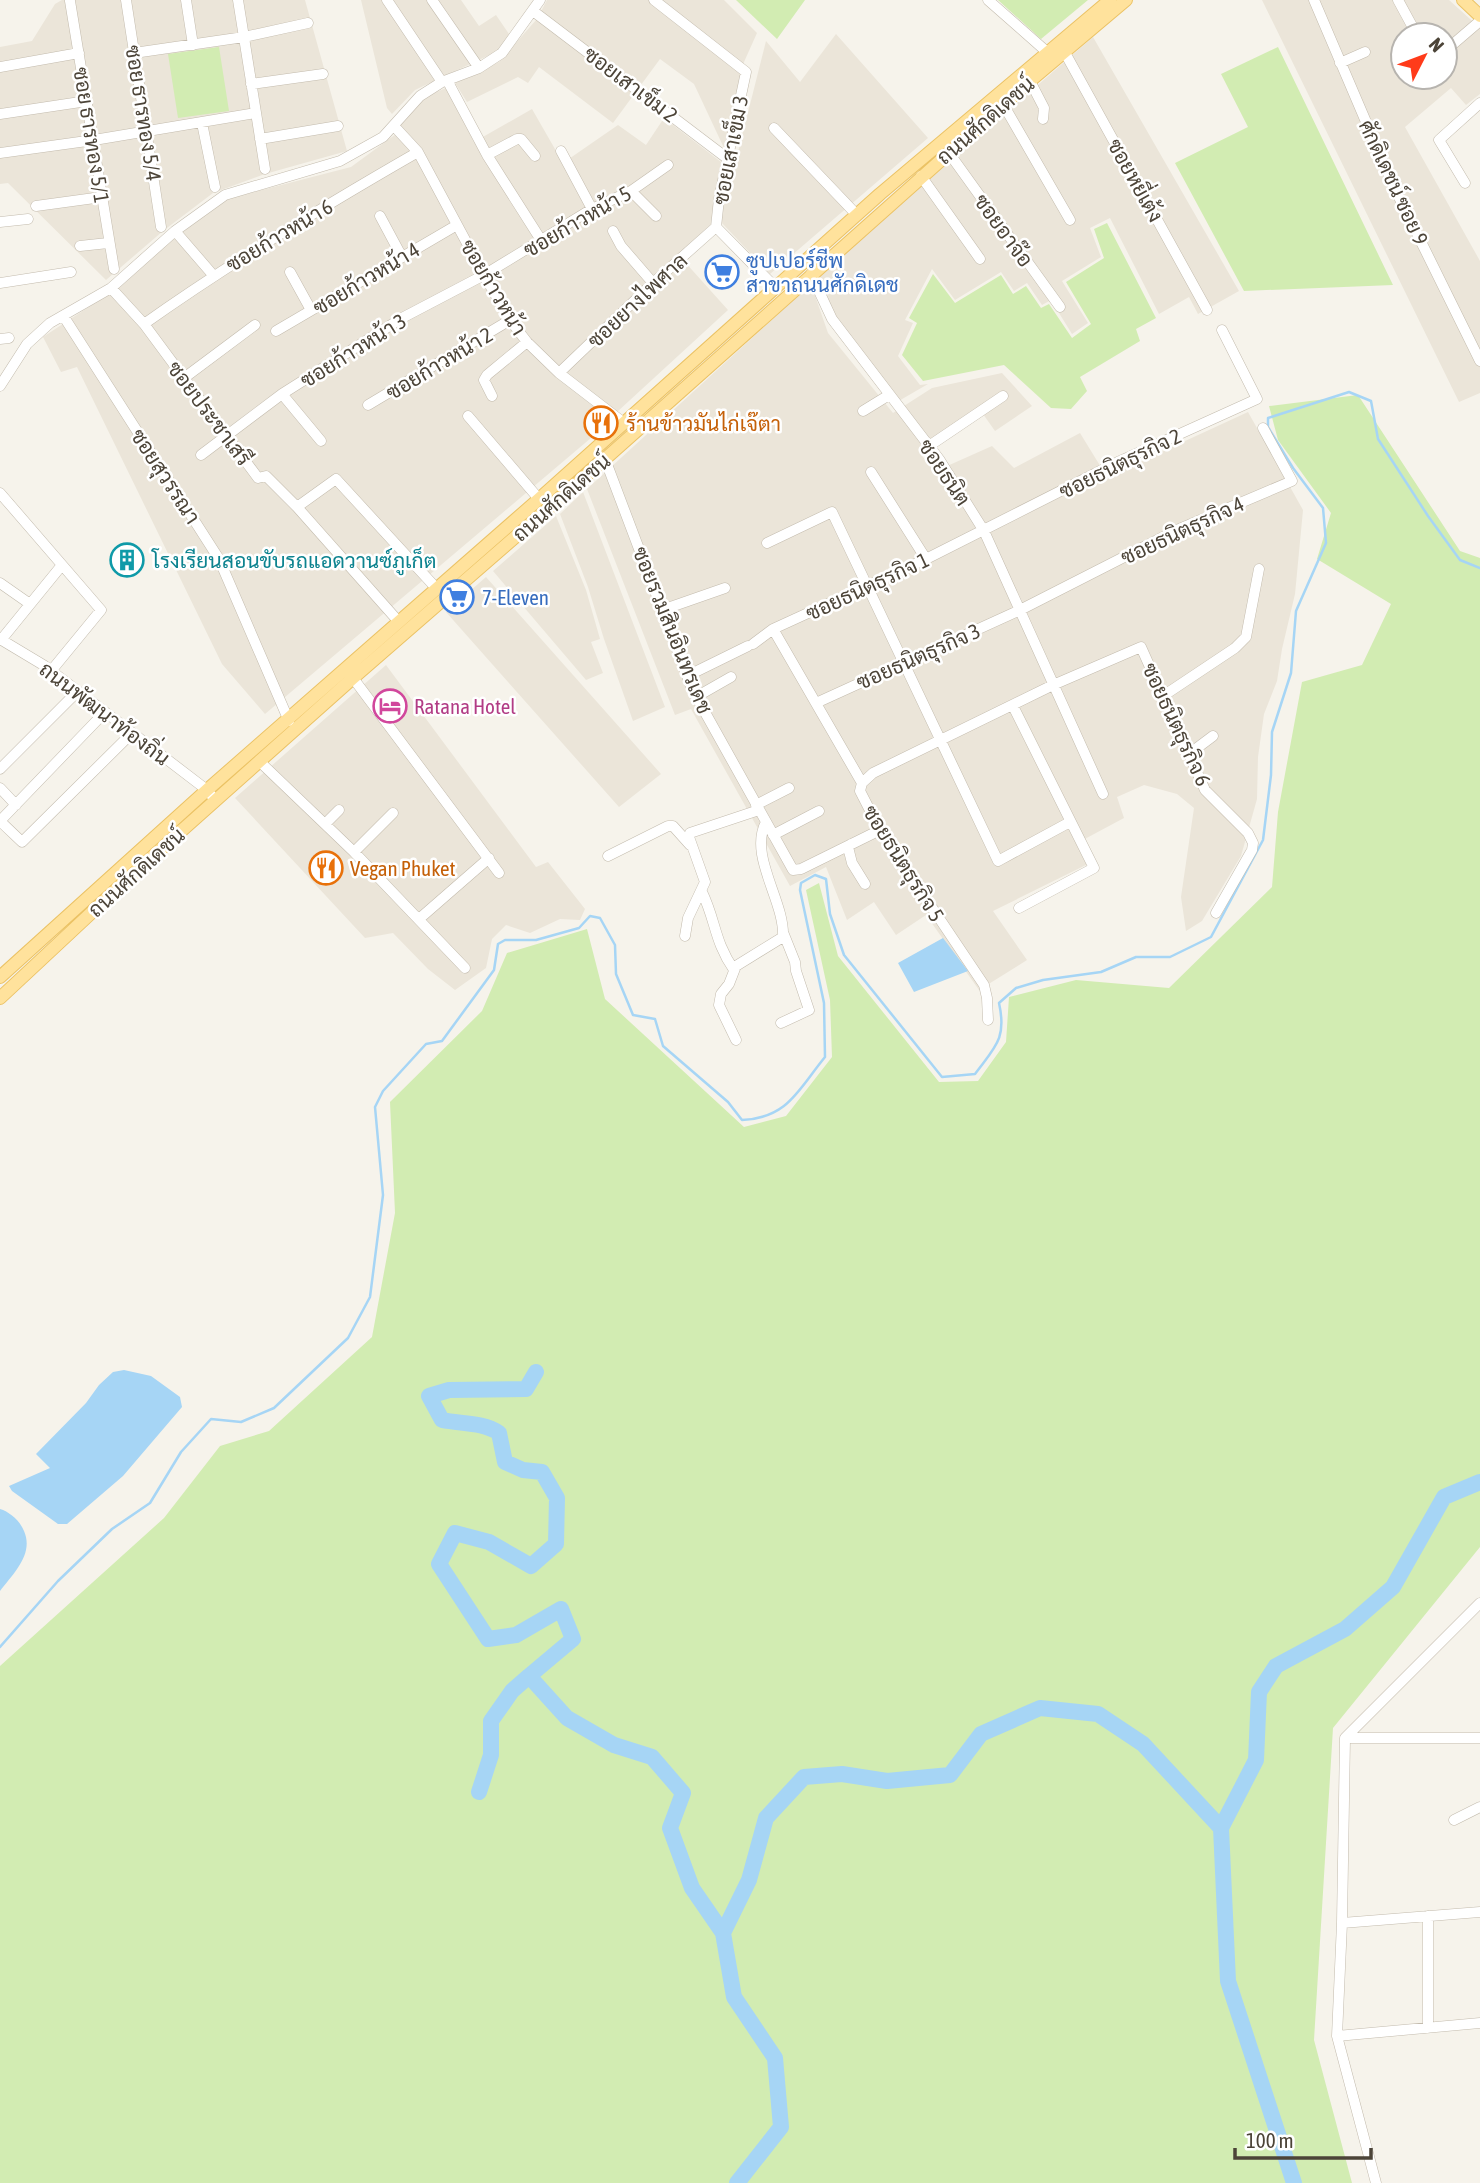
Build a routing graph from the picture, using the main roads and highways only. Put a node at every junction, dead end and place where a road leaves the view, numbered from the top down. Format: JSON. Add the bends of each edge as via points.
{"nodes":[{"id":1,"x":1110,"y":0,"type":"edge"},
{"id":2,"x":1126,"y":0,"type":"edge"},
{"id":3,"x":1462,"y":0,"type":"edge"},
{"id":4,"x":1098,"y":16,"type":"junction"},
{"id":5,"x":1480,"y":19,"type":"edge"},
{"id":6,"x":318,"y":701,"type":"junction"},
{"id":7,"x":211,"y":795,"type":"junction"},
{"id":8,"x":0,"y":977,"type":"edge"},
{"id":9,"x":0,"y":998,"type":"edge"}],
"edges":[{"from":1,"to":4,"type":"main road","name":"ถนนศักดิเดชน์"},
{"from":2,"to":4,"type":"main road","name":"ถนนศักดิเดชน์"},
{"from":3,"to":5,"type":"main road"},
{"from":4,"to":6,"type":"main road","name":"ถนนศักดิเดชน์","via":[[1047,52],[856,214],[399,622]]},
{"from":4,"to":6,"type":"main road","name":"ถนนศักดิเดชน์","via":[[605,459],[353,678]]},
{"from":6,"to":7,"type":"main road","name":"ถนนศักดิเดชน์","via":[[289,720]]},
{"from":6,"to":7,"type":"main road","name":"ถนนศักดิเดชน์","via":[[259,761]]},
{"from":7,"to":8,"type":"main road","name":"ถนนศักดิเดชน์"},
{"from":7,"to":9,"type":"main road","name":"ถนนศักดิเดชน์"}]}
